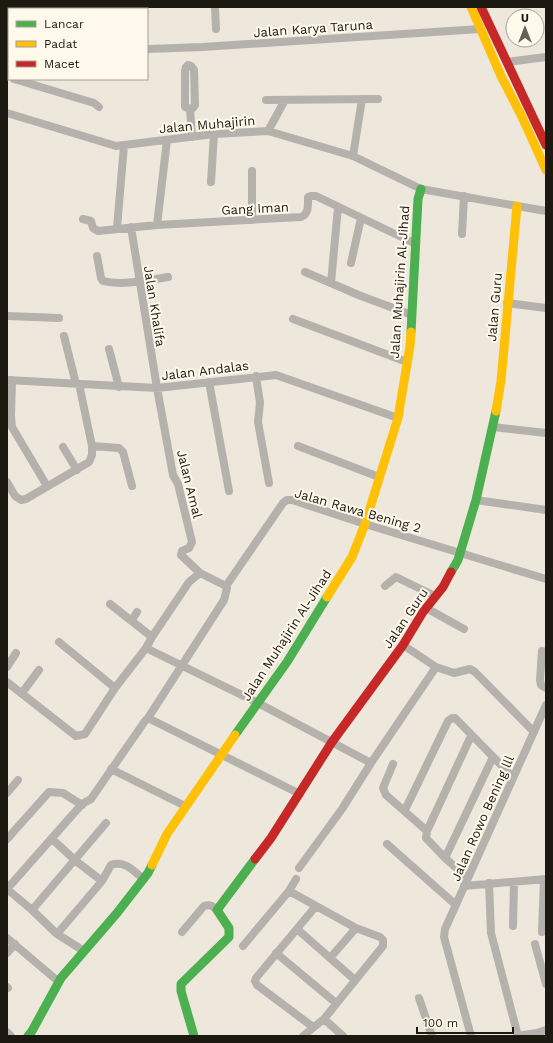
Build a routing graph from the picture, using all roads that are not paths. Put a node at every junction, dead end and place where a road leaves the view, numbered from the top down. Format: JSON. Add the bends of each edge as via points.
{"nodes":[{"id":1,"x":215,"y":7,"type":"edge"},
{"id":2,"x":471,"y":7,"type":"edge"},
{"id":3,"x":481,"y":7,"type":"edge"},
{"id":4,"x":216,"y":28,"type":"dead end"},
{"id":5,"x":480,"y":29,"type":"junction"},
{"id":6,"x":148,"y":49,"type":"edge"},
{"id":7,"x":546,"y":57,"type":"edge"},
{"id":8,"x":507,"y":62,"type":"junction"},
{"id":9,"x":511,"y":71,"type":"junction"},
{"id":10,"x":501,"y":76,"type":"junction"},
{"id":11,"x":17,"y":80,"type":"edge"},
{"id":12,"x":362,"y":99,"type":"junction"},
{"id":13,"x":378,"y":99,"type":"dead end"},
{"id":14,"x":266,"y":100,"type":"dead end"},
{"id":15,"x":285,"y":100,"type":"junction"},
{"id":16,"x":99,"y":106,"type":"dead end"},
{"id":17,"x":190,"y":109,"type":"dead end"},
{"id":18,"x":7,"y":113,"type":"edge"},
{"id":19,"x":268,"y":131,"type":"junction"},
{"id":20,"x":214,"y":134,"type":"junction"},
{"id":21,"x":192,"y":137,"type":"junction"},
{"id":22,"x":167,"y":140,"type":"junction"},
{"id":23,"x":124,"y":145,"type":"junction"},
{"id":24,"x":546,"y":145,"type":"edge"},
{"id":25,"x":353,"y":156,"type":"junction"},
{"id":26,"x":546,"y":170,"type":"edge"},
{"id":27,"x":252,"y":171,"type":"dead end"},
{"id":28,"x":211,"y":182,"type":"dead end"},
{"id":29,"x":421,"y":188,"type":"junction"},
{"id":30,"x":464,"y":196,"type":"junction"},
{"id":31,"x":517,"y":206,"type":"junction"},
{"id":32,"x":338,"y":207,"type":"junction"},
{"id":33,"x":546,"y":210,"type":"edge"},
{"id":34,"x":361,"y":218,"type":"junction"},
{"id":35,"x":83,"y":219,"type":"dead end"},
{"id":36,"x":252,"y":220,"type":"junction"},
{"id":37,"x":157,"y":225,"type":"junction"},
{"id":38,"x":131,"y":227,"type":"junction"},
{"id":39,"x":117,"y":228,"type":"junction"},
{"id":40,"x":462,"y":234,"type":"dead end"},
{"id":41,"x":416,"y":244,"type":"junction"},
{"id":42,"x":97,"y":256,"type":"dead end"},
{"id":43,"x":352,"y":263,"type":"dead end"},
{"id":44,"x":305,"y":272,"type":"dead end"},
{"id":45,"x":168,"y":277,"type":"dead end"},
{"id":46,"x":139,"y":281,"type":"junction"},
{"id":47,"x":331,"y":283,"type":"junction"},
{"id":48,"x":507,"y":302,"type":"junction"},
{"id":49,"x":546,"y":308,"type":"edge"},
{"id":50,"x":412,"y":315,"type":"junction"},
{"id":51,"x":7,"y":316,"type":"edge"},
{"id":52,"x":59,"y":318,"type":"dead end"},
{"id":53,"x":293,"y":318,"type":"dead end"},
{"id":54,"x":64,"y":336,"type":"dead end"},
{"id":55,"x":109,"y":349,"type":"dead end"},
{"id":56,"x":407,"y":362,"type":"junction"},
{"id":57,"x":256,"y":376,"type":"junction"},
{"id":58,"x":10,"y":380,"type":"edge"},
{"id":59,"x":209,"y":382,"type":"junction"},
{"id":60,"x":77,"y":384,"type":"junction"},
{"id":61,"x":120,"y":387,"type":"junction"},
{"id":62,"x":157,"y":388,"type":"junction"},
{"id":63,"x":398,"y":418,"type":"junction"},
{"id":64,"x":493,"y":427,"type":"junction"},
{"id":65,"x":546,"y":433,"type":"edge"},
{"id":66,"x":92,"y":446,"type":"junction"},
{"id":67,"x":298,"y":446,"type":"dead end"},
{"id":68,"x":63,"y":448,"type":"dead end"},
{"id":69,"x":77,"y":470,"type":"junction"},
{"id":70,"x":379,"y":477,"type":"junction"},
{"id":71,"x":7,"y":482,"type":"edge"},
{"id":72,"x":269,"y":483,"type":"dead end"},
{"id":73,"x":47,"y":486,"type":"junction"},
{"id":74,"x":132,"y":486,"type":"dead end"},
{"id":75,"x":229,"y":491,"type":"dead end"},
{"id":76,"x":476,"y":500,"type":"junction"},
{"id":77,"x":546,"y":510,"type":"edge"},
{"id":78,"x":365,"y":524,"type":"junction"},
{"id":79,"x":461,"y":552,"type":"junction"},
{"id":80,"x":200,"y":573,"type":"junction"},
{"id":81,"x":546,"y":579,"type":"edge"},
{"id":82,"x":226,"y":586,"type":"junction"},
{"id":83,"x":385,"y":586,"type":"dead end"},
{"id":84,"x":435,"y":596,"type":"junction"},
{"id":85,"x":110,"y":604,"type":"dead end"},
{"id":86,"x":426,"y":608,"type":"junction"},
{"id":87,"x":138,"y":612,"type":"dead end"},
{"id":88,"x":132,"y":620,"type":"junction"},
{"id":89,"x":464,"y":629,"type":"dead end"},
{"id":90,"x":152,"y":637,"type":"junction"},
{"id":91,"x":59,"y":642,"type":"dead end"},
{"id":92,"x":403,"y":646,"type":"junction"},
{"id":93,"x":146,"y":648,"type":"junction"},
{"id":94,"x":542,"y":651,"type":"dead end"},
{"id":95,"x":16,"y":653,"type":"dead end"},
{"id":96,"x":181,"y":666,"type":"junction"},
{"id":97,"x":7,"y":667,"type":"edge"},
{"id":98,"x":436,"y":667,"type":"junction"},
{"id":99,"x":39,"y":670,"type":"dead end"},
{"id":100,"x":7,"y":682,"type":"edge"},
{"id":101,"x":115,"y":688,"type":"junction"},
{"id":102,"x":546,"y":688,"type":"edge"},
{"id":103,"x":22,"y":693,"type":"junction"},
{"id":104,"x":258,"y":703,"type":"junction"},
{"id":105,"x":546,"y":705,"type":"edge"},
{"id":106,"x":148,"y":718,"type":"junction"},
{"id":107,"x":534,"y":732,"type":"junction"},
{"id":108,"x":471,"y":736,"type":"junction"},
{"id":109,"x":332,"y":742,"type":"junction"},
{"id":110,"x":221,"y":754,"type":"junction"},
{"id":111,"x":493,"y":757,"type":"junction"},
{"id":112,"x":371,"y":763,"type":"junction"},
{"id":113,"x":393,"y":764,"type":"dead end"},
{"id":114,"x":111,"y":769,"type":"junction"},
{"id":115,"x":513,"y":777,"type":"junction"},
{"id":116,"x":18,"y":780,"type":"dead end"},
{"id":117,"x":7,"y":793,"type":"edge"},
{"id":118,"x":300,"y":794,"type":"junction"},
{"id":119,"x":82,"y":804,"type":"junction"},
{"id":120,"x":186,"y":806,"type":"junction"},
{"id":121,"x":405,"y":810,"type":"junction"},
{"id":122,"x":106,"y":823,"type":"dead end"},
{"id":123,"x":427,"y":831,"type":"junction"},
{"id":124,"x":7,"y":839,"type":"edge"},
{"id":125,"x":52,"y":839,"type":"junction"},
{"id":126,"x":387,"y":844,"type":"dead end"},
{"id":127,"x":445,"y":858,"type":"junction"},
{"id":128,"x":76,"y":861,"type":"junction"},
{"id":129,"x":299,"y":868,"type":"dead end"},
{"id":130,"x":144,"y":879,"type":"junction"},
{"id":131,"x":296,"y":879,"type":"dead end"},
{"id":132,"x":545,"y":880,"type":"edge"},
{"id":133,"x":102,"y":881,"type":"junction"},
{"id":134,"x":466,"y":882,"type":"junction"},
{"id":135,"x":514,"y":882,"type":"junction"},
{"id":136,"x":489,"y":884,"type":"junction"},
{"id":137,"x":7,"y":889,"type":"edge"},
{"id":138,"x":289,"y":891,"type":"junction"},
{"id":139,"x":456,"y":905,"type":"junction"},
{"id":140,"x":316,"y":906,"type":"junction"},
{"id":141,"x":32,"y":910,"type":"junction"},
{"id":142,"x":217,"y":910,"type":"junction"},
{"id":143,"x":513,"y":926,"type":"dead end"},
{"id":144,"x":356,"y":928,"type":"junction"},
{"id":145,"x":297,"y":929,"type":"junction"},
{"id":146,"x":182,"y":932,"type":"dead end"},
{"id":147,"x":542,"y":932,"type":"dead end"},
{"id":148,"x":57,"y":934,"type":"junction"},
{"id":149,"x":7,"y":938,"type":"edge"},
{"id":150,"x":15,"y":944,"type":"junction"},
{"id":151,"x":535,"y":944,"type":"dead end"},
{"id":152,"x":243,"y":946,"type":"dead end"},
{"id":153,"x":84,"y":951,"type":"junction"},
{"id":154,"x":7,"y":953,"type":"edge"},
{"id":155,"x":276,"y":953,"type":"junction"},
{"id":156,"x":330,"y":958,"type":"junction"},
{"id":157,"x":355,"y":980,"type":"junction"},
{"id":158,"x":59,"y":982,"type":"junction"},
{"id":159,"x":546,"y":984,"type":"edge"},
{"id":160,"x":419,"y":998,"type":"dead end"},
{"id":161,"x":336,"y":1003,"type":"junction"},
{"id":162,"x":324,"y":1019,"type":"junction"},
{"id":163,"x":313,"y":1027,"type":"junction"},
{"id":164,"x":546,"y":1030,"type":"edge"},
{"id":165,"x":7,"y":1032,"type":"edge"},
{"id":166,"x":538,"y":1034,"type":"edge"},
{"id":167,"x":11,"y":1036,"type":"edge"},
{"id":168,"x":28,"y":1036,"type":"edge"},
{"id":169,"x":194,"y":1036,"type":"edge"},
{"id":170,"x":303,"y":1036,"type":"edge"},
{"id":171,"x":343,"y":1036,"type":"edge"},
{"id":172,"x":432,"y":1036,"type":"edge"},
{"id":173,"x":471,"y":1036,"type":"edge"},
{"id":174,"x":517,"y":1036,"type":"edge"}],
"edges":[{"from":1,"to":4,"type":"street"},
{"from":2,"to":5,"type":"street"},
{"from":3,"to":8,"type":"street"},
{"from":5,"to":6,"type":"street","name":"Jalan Karya Taruna"},
{"from":5,"to":10,"type":"street"},
{"from":7,"to":8,"type":"street"},
{"from":8,"to":9,"type":"street"},
{"from":9,"to":10,"type":"street"},
{"from":9,"to":24,"type":"street"},
{"from":10,"to":26,"type":"street"},
{"from":11,"to":16,"type":"street"},
{"from":12,"to":13,"type":"street"},
{"from":12,"to":15,"type":"street"},
{"from":12,"to":25,"type":"street"},
{"from":14,"to":15,"type":"street"},
{"from":15,"to":19,"type":"street"},
{"from":17,"to":21,"type":"street"},
{"from":18,"to":23,"type":"street","name":"Jalan Muhajirin","via":[[116,146]]},
{"from":19,"to":20,"type":"street","name":"Jalan Muhajirin"},
{"from":19,"to":25,"type":"street","name":"Jalan Muhajirin"},
{"from":20,"to":21,"type":"street","name":"Jalan Muhajirin"},
{"from":20,"to":28,"type":"street"},
{"from":21,"to":22,"type":"street","name":"Jalan Muhajirin"},
{"from":22,"to":23,"type":"street","name":"Jalan Muhajirin"},
{"from":22,"to":37,"type":"street"},
{"from":23,"to":39,"type":"street"},
{"from":25,"to":29,"type":"street","name":"Jalan Muhajirin"},
{"from":27,"to":36,"type":"street"},
{"from":29,"to":30,"type":"street","name":"Jalan Muhajirin"},
{"from":29,"to":41,"type":"street","name":"Jalan Muhajirin Al-Jihad","via":[[418,199]]},
{"from":30,"to":31,"type":"street","name":"Jalan Muhajirin"},
{"from":30,"to":40,"type":"street"},
{"from":31,"to":33,"type":"street","name":"Jalan Muhajirin"},
{"from":31,"to":48,"type":"street","name":"Jalan Guru"},
{"from":32,"to":34,"type":"street","name":"Gang Iman"},
{"from":32,"to":36,"type":"street","name":"Gang Iman","via":[[311,196],[308,197],[307,212],[301,218]]},
{"from":32,"to":47,"type":"street"},
{"from":34,"to":41,"type":"street","name":"Gang Iman"},
{"from":34,"to":43,"type":"street"},
{"from":35,"to":39,"type":"street","name":"Gang Iman","via":[[91,221],[95,230]]},
{"from":36,"to":37,"type":"street","name":"Gang Iman"},
{"from":37,"to":38,"type":"street","name":"Gang Iman"},
{"from":38,"to":39,"type":"street","name":"Gang Iman"},
{"from":38,"to":46,"type":"street","name":"Jalan Khalifa"},
{"from":41,"to":50,"type":"street","name":"Jalan Muhajirin Al-Jihad"},
{"from":42,"to":46,"type":"street","via":[[103,281]]},
{"from":44,"to":47,"type":"street"},
{"from":45,"to":46,"type":"street"},
{"from":46,"to":62,"type":"street","name":"Jalan Khalifa"},
{"from":47,"to":50,"type":"street"},
{"from":48,"to":49,"type":"street"},
{"from":48,"to":64,"type":"street","name":"Jalan Guru","via":[[501,380]]},
{"from":50,"to":56,"type":"street","name":"Jalan Muhajirin Al-Jihad"},
{"from":51,"to":52,"type":"street"},
{"from":53,"to":56,"type":"street"},
{"from":54,"to":60,"type":"street"},
{"from":55,"to":61,"type":"street"},
{"from":56,"to":63,"type":"street","name":"Jalan Muhajirin Al-Jihad"},
{"from":57,"to":59,"type":"street","name":"Jalan Andalas"},
{"from":57,"to":63,"type":"street","name":"Jalan Andalas","via":[[276,375]]},
{"from":57,"to":72,"type":"street","via":[[260,403],[258,422]]},
{"from":58,"to":60,"type":"street","name":"Jalan Andalas"},
{"from":58,"to":73,"type":"street","via":[[12,427]]},
{"from":59,"to":62,"type":"street","name":"Jalan Andalas"},
{"from":59,"to":75,"type":"street"},
{"from":60,"to":61,"type":"street","name":"Jalan Andalas"},
{"from":60,"to":66,"type":"street"},
{"from":61,"to":62,"type":"street","name":"Jalan Andalas"},
{"from":62,"to":80,"type":"street","name":"Jalan Amal","via":[[173,475],[178,484],[192,542],[181,555]]},
{"from":63,"to":70,"type":"street","name":"Jalan Muhajirin Al-Jihad"},
{"from":64,"to":65,"type":"street"},
{"from":64,"to":76,"type":"street","name":"Jalan Guru"},
{"from":66,"to":69,"type":"street","via":[[91,459]]},
{"from":66,"to":74,"type":"street","via":[[119,448],[123,452]]},
{"from":67,"to":70,"type":"street"},
{"from":68,"to":69,"type":"street"},
{"from":69,"to":73,"type":"street"},
{"from":70,"to":78,"type":"street","name":"Jalan Muhajirin Al-Jihad"},
{"from":71,"to":73,"type":"street","via":[[15,496],[21,500]]},
{"from":76,"to":77,"type":"street"},
{"from":76,"to":79,"type":"street","name":"Jalan Guru"},
{"from":78,"to":79,"type":"street","name":"Jalan Rawa Bening 2"},
{"from":78,"to":82,"type":"street","name":"Jalan Rawa Bening 2","via":[[286,500]]},
{"from":78,"to":104,"type":"street","name":"Jalan Muhajirin Al-Jihad","via":[[352,557],[287,662]]},
{"from":79,"to":81,"type":"street","name":"Jalan Rawa Bening 2"},
{"from":79,"to":84,"type":"street","name":"Jalan Guru","via":[[443,587]]},
{"from":80,"to":82,"type":"street"},
{"from":80,"to":90,"type":"street","via":[[189,582]]},
{"from":82,"to":96,"type":"street","via":[[224,600]]},
{"from":83,"to":84,"type":"street","via":[[396,576]]},
{"from":84,"to":86,"type":"street","name":"Jalan Guru"},
{"from":85,"to":88,"type":"street"},
{"from":86,"to":89,"type":"street"},
{"from":86,"to":92,"type":"street","name":"Jalan Guru"},
{"from":87,"to":88,"type":"street"},
{"from":88,"to":90,"type":"street"},
{"from":90,"to":93,"type":"street"},
{"from":91,"to":101,"type":"street"},
{"from":92,"to":98,"type":"street"},
{"from":92,"to":109,"type":"street","name":"Jalan Guru"},
{"from":93,"to":96,"type":"street"},
{"from":93,"to":101,"type":"street"},
{"from":94,"to":102,"type":"street","via":[[540,680],[541,685]]},
{"from":95,"to":97,"type":"street"},
{"from":96,"to":104,"type":"street"},
{"from":96,"to":106,"type":"street"},
{"from":98,"to":107,"type":"street","via":[[454,673],[470,669],[475,672]]},
{"from":98,"to":112,"type":"street"},
{"from":99,"to":103,"type":"street"},
{"from":100,"to":103,"type":"street"},
{"from":101,"to":103,"type":"street","via":[[85,734],[81,736],[76,736]]},
{"from":104,"to":109,"type":"street"},
{"from":104,"to":110,"type":"street","name":"Jalan Muhajirin Al-Jihad"},
{"from":105,"to":107,"type":"street","name":"Jalan Rowo Bening lll"},
{"from":106,"to":110,"type":"street"},
{"from":106,"to":114,"type":"street"},
{"from":107,"to":115,"type":"street","name":"Jalan Rowo Bening lll"},
{"from":108,"to":111,"type":"street"},
{"from":108,"to":121,"type":"street","via":[[455,718],[448,720]]},
{"from":108,"to":123,"type":"street"},
{"from":109,"to":112,"type":"street"},
{"from":109,"to":118,"type":"street","name":"Jalan Guru"},
{"from":110,"to":118,"type":"street"},
{"from":110,"to":120,"type":"street","name":"Jalan Muhajirin Al-Jihad"},
{"from":111,"to":115,"type":"street"},
{"from":111,"to":127,"type":"street"},
{"from":112,"to":129,"type":"street","via":[[342,809]]},
{"from":113,"to":121,"type":"street","via":[[383,788],[384,792]]},
{"from":114,"to":119,"type":"street","via":[[91,799]]},
{"from":114,"to":120,"type":"street"},
{"from":115,"to":134,"type":"street","name":"Jalan Rowo Bening lll"},
{"from":116,"to":117,"type":"street"},
{"from":118,"to":142,"type":"street","name":"Jalan Guru","via":[[271,838]]},
{"from":119,"to":124,"type":"street","via":[[63,793],[49,792]]},
{"from":119,"to":125,"type":"street"},
{"from":120,"to":130,"type":"street","name":"Jalan Muhajirin Al-Jihad","via":[[167,834]]},
{"from":121,"to":123,"type":"street"},
{"from":122,"to":128,"type":"street"},
{"from":123,"to":127,"type":"street","via":[[426,838]]},
{"from":125,"to":128,"type":"street"},
{"from":125,"to":137,"type":"street"},
{"from":126,"to":139,"type":"street"},
{"from":127,"to":134,"type":"street"},
{"from":128,"to":133,"type":"street"},
{"from":128,"to":141,"type":"street"},
{"from":130,"to":133,"type":"street","via":[[118,862],[111,865]]},
{"from":130,"to":153,"type":"street","name":"Jalan Muhajirin Al-Jihad"},
{"from":131,"to":138,"type":"street"},
{"from":132,"to":135,"type":"street"},
{"from":132,"to":147,"type":"street"},
{"from":133,"to":148,"type":"street"},
{"from":134,"to":136,"type":"street"},
{"from":134,"to":139,"type":"street","name":"Jalan Rowo Bening lll"},
{"from":135,"to":136,"type":"street"},
{"from":135,"to":143,"type":"street"},
{"from":136,"to":174,"type":"street","via":[[491,933]]},
{"from":137,"to":141,"type":"street"},
{"from":138,"to":140,"type":"street"},
{"from":138,"to":152,"type":"street"},
{"from":139,"to":173,"type":"street","name":"Jalan Rowo Bening lll","via":[[444,937]]},
{"from":140,"to":144,"type":"street"},
{"from":140,"to":145,"type":"street"},
{"from":141,"to":148,"type":"street"},
{"from":142,"to":146,"type":"street","via":[[213,906],[204,906]]},
{"from":142,"to":169,"type":"street","via":[[229,928],[229,937],[181,984]]},
{"from":144,"to":156,"type":"street"},
{"from":144,"to":157,"type":"street","via":[[380,937],[383,946]]},
{"from":145,"to":155,"type":"street"},
{"from":145,"to":156,"type":"street"},
{"from":148,"to":153,"type":"street"},
{"from":149,"to":150,"type":"street"},
{"from":150,"to":154,"type":"street"},
{"from":150,"to":158,"type":"street"},
{"from":151,"to":159,"type":"street"},
{"from":153,"to":158,"type":"street","name":"Jalan Muhajirin Al-Jihad"},
{"from":155,"to":161,"type":"street"},
{"from":155,"to":163,"type":"street","via":[[255,981]]},
{"from":156,"to":157,"type":"street"},
{"from":157,"to":161,"type":"street"},
{"from":158,"to":168,"type":"street","name":"Jalan Muhajirin Al-Jihad"},
{"from":160,"to":172,"type":"street"},
{"from":161,"to":162,"type":"street"},
{"from":162,"to":163,"type":"street"},
{"from":162,"to":171,"type":"street"},
{"from":163,"to":170,"type":"street"},
{"from":164,"to":166,"type":"street"},
{"from":165,"to":167,"type":"street"},
{"from":166,"to":174,"type":"street"}]}
